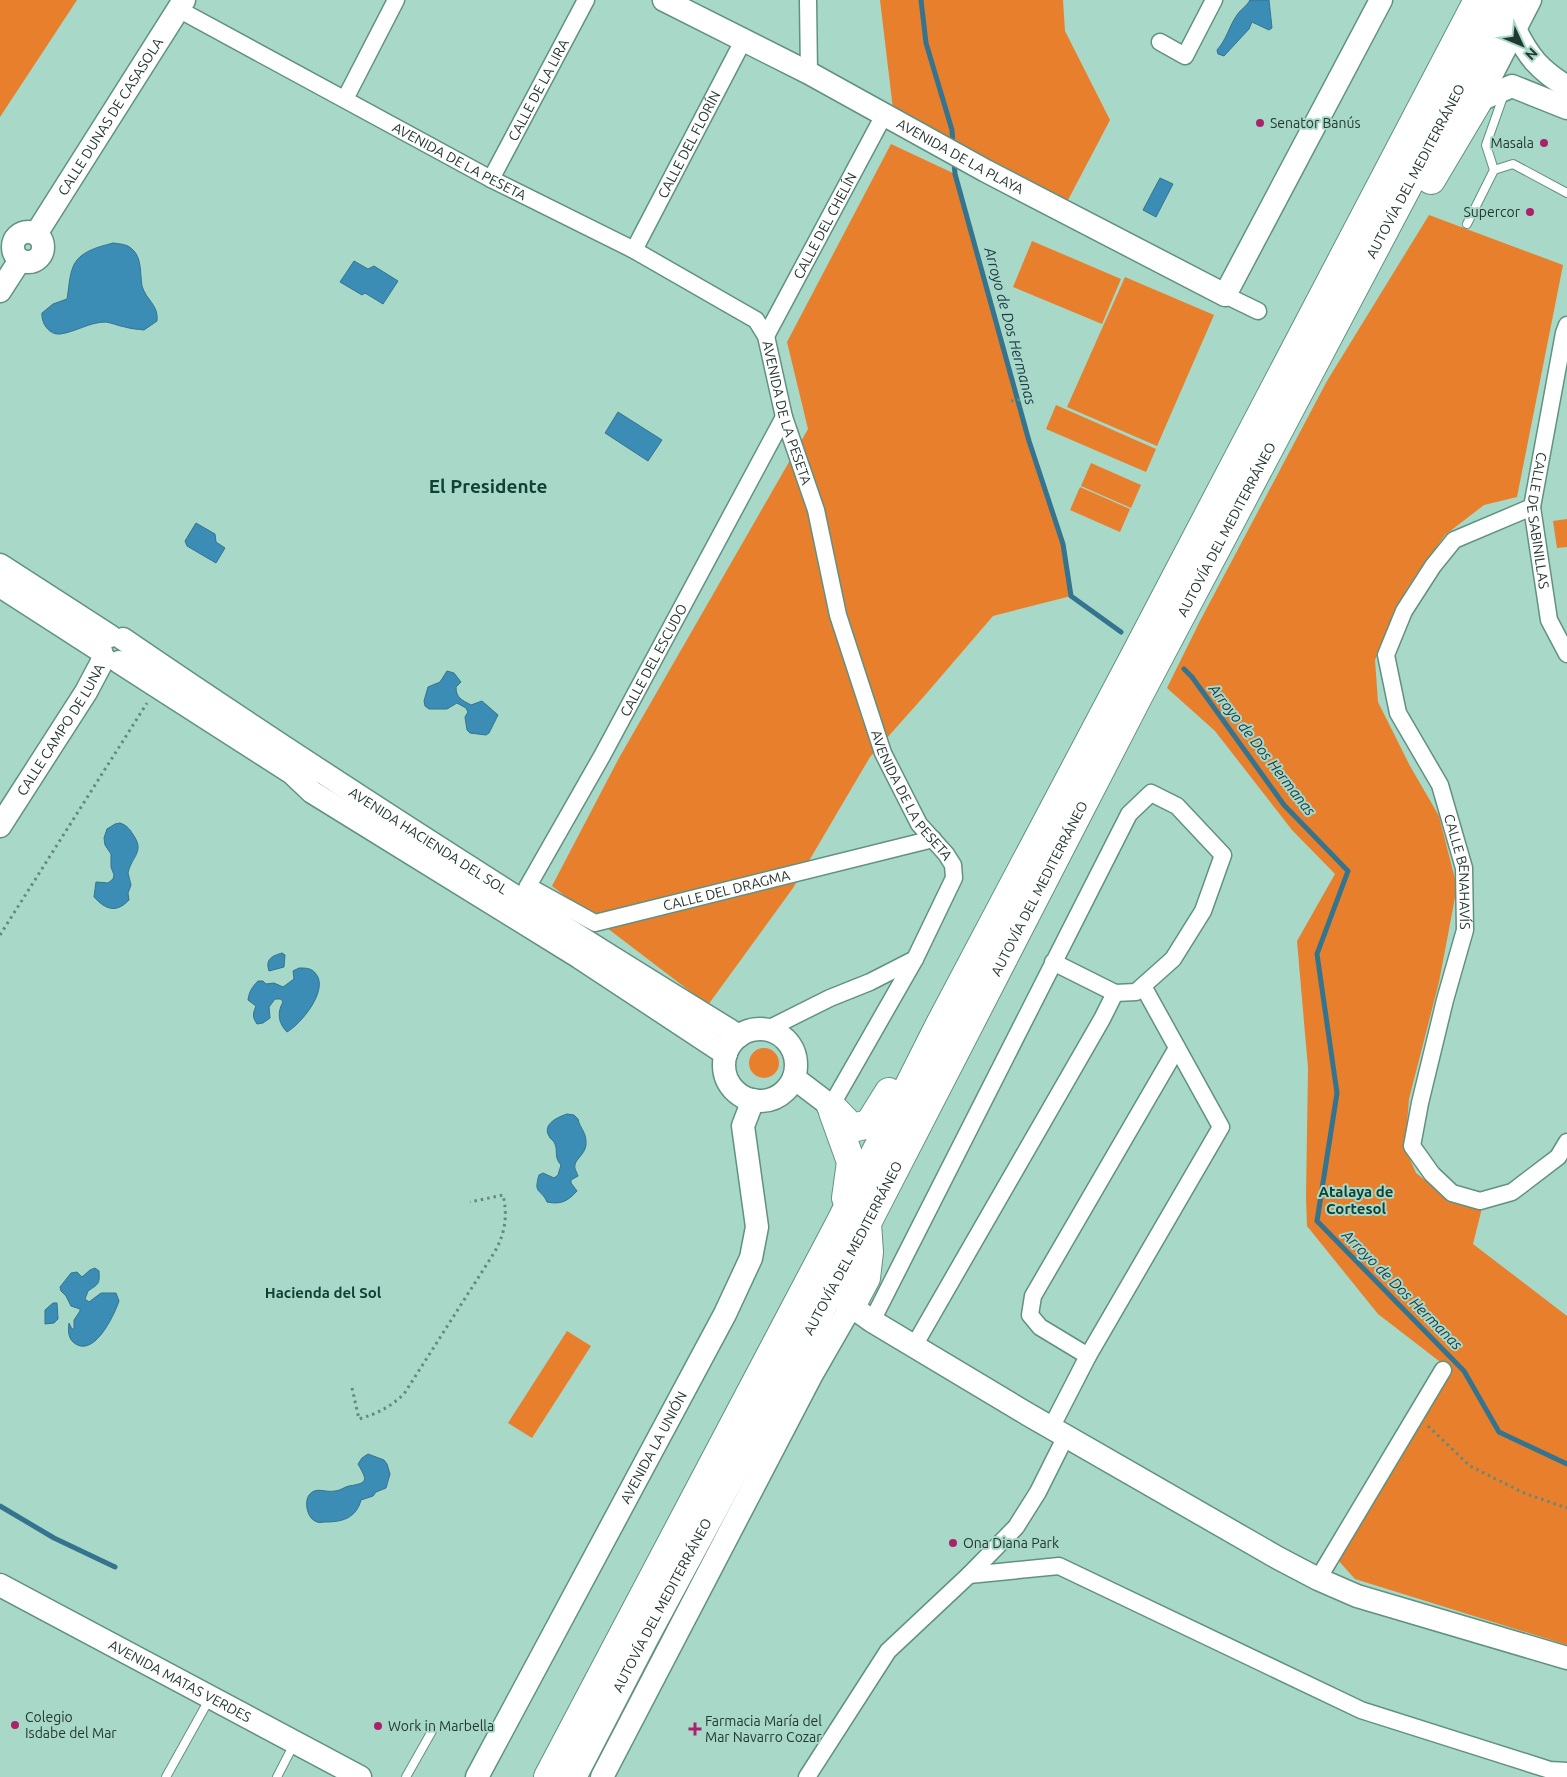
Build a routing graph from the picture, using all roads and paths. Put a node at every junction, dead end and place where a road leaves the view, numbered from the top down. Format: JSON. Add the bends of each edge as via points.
{"nodes":[{"id":1,"x":396,"y":0,"type":"edge"},
{"id":2,"x":586,"y":0,"type":"edge"},
{"id":3,"x":808,"y":0,"type":"edge"},
{"id":4,"x":1214,"y":0,"type":"edge"},
{"id":5,"x":1381,"y":0,"type":"edge"},
{"id":6,"x":1478,"y":0,"type":"edge"},
{"id":7,"x":1506,"y":0,"type":"edge"},
{"id":8,"x":1530,"y":0,"type":"edge"},
{"id":9,"x":667,"y":1,"type":"edge"},
{"id":10,"x":181,"y":5,"type":"edge"},
{"id":11,"x":1515,"y":29,"type":"junction"},
{"id":12,"x":744,"y":40,"type":"junction"},
{"id":13,"x":1160,"y":42,"type":"dead end"},
{"id":14,"x":808,"y":73,"type":"junction"},
{"id":15,"x":1567,"y":86,"type":"edge"},
{"id":16,"x":1506,"y":88,"type":"junction"},
{"id":17,"x":345,"y":98,"type":"junction"},
{"id":18,"x":1478,"y":101,"type":"junction"},
{"id":19,"x":1567,"y":108,"type":"edge"},
{"id":20,"x":884,"y":115,"type":"junction"},
{"id":21,"x":1494,"y":170,"type":"junction"},
{"id":22,"x":491,"y":179,"type":"junction"},
{"id":23,"x":1567,"y":193,"type":"edge"},
{"id":24,"x":1467,"y":224,"type":"dead end"},
{"id":25,"x":634,"y":250,"type":"junction"},
{"id":26,"x":1363,"y":272,"type":"junction"},
{"id":27,"x":0,"y":291,"type":"edge"},
{"id":28,"x":1225,"y":294,"type":"junction"},
{"id":29,"x":1258,"y":312,"type":"dead end"},
{"id":30,"x":1567,"y":325,"type":"edge"},
{"id":31,"x":766,"y":336,"type":"junction"},
{"id":32,"x":1030,"y":398,"type":"dead end"},
{"id":33,"x":1012,"y":401,"type":"dead end"},
{"id":34,"x":784,"y":417,"type":"junction"},
{"id":35,"x":1532,"y":507,"type":"junction"},
{"id":36,"x":0,"y":565,"type":"edge"},
{"id":37,"x":0,"y":586,"type":"edge"},
{"id":38,"x":111,"y":649,"type":"junction"},
{"id":39,"x":1567,"y":654,"type":"edge"},
{"id":40,"x":155,"y":685,"type":"junction"},
{"id":41,"x":0,"y":826,"type":"edge"},
{"id":42,"x":933,"y":839,"type":"junction"},
{"id":43,"x":525,"y":893,"type":"junction"},
{"id":44,"x":0,"y":935,"type":"edge"},
{"id":45,"x":915,"y":959,"type":"junction"},
{"id":46,"x":1053,"y":962,"type":"junction"},
{"id":47,"x":1143,"y":986,"type":"junction"},
{"id":48,"x":1115,"y":993,"type":"junction"},
{"id":49,"x":939,"y":1026,"type":"junction"},
{"id":50,"x":766,"y":1030,"type":"junction"},
{"id":51,"x":733,"y":1045,"type":"junction"},
{"id":52,"x":1177,"y":1048,"type":"junction"},
{"id":53,"x":794,"y":1078,"type":"junction"},
{"id":54,"x":753,"y":1100,"type":"junction"},
{"id":55,"x":831,"y":1106,"type":"junction"},
{"id":56,"x":1567,"y":1142,"type":"edge"},
{"id":57,"x":470,"y":1202,"type":"dead end"},
{"id":58,"x":840,"y":1222,"type":"junction"},
{"id":59,"x":867,"y":1223,"type":"junction"},
{"id":60,"x":862,"y":1314,"type":"junction"},
{"id":61,"x":914,"y":1346,"type":"junction"},
{"id":62,"x":1088,"y":1356,"type":"junction"},
{"id":63,"x":1443,"y":1370,"type":"dead end"},
{"id":64,"x":352,"y":1388,"type":"dead end"},
{"id":65,"x":1416,"y":1415,"type":"junction"},
{"id":66,"x":1058,"y":1432,"type":"junction"},
{"id":67,"x":1567,"y":1508,"type":"edge"},
{"id":68,"x":969,"y":1575,"type":"junction"},
{"id":69,"x":1318,"y":1579,"type":"junction"},
{"id":70,"x":0,"y":1584,"type":"edge"},
{"id":71,"x":1567,"y":1658,"type":"edge"},
{"id":72,"x":210,"y":1697,"type":"junction"},
{"id":73,"x":432,"y":1731,"type":"dead end"},
{"id":74,"x":295,"y":1742,"type":"junction"},
{"id":75,"x":1567,"y":1771,"type":"edge"},
{"id":76,"x":166,"y":1777,"type":"edge"},
{"id":77,"x":277,"y":1777,"type":"edge"},
{"id":78,"x":360,"y":1777,"type":"edge"},
{"id":79,"x":406,"y":1777,"type":"edge"},
{"id":80,"x":477,"y":1777,"type":"edge"},
{"id":81,"x":548,"y":1777,"type":"edge"},
{"id":82,"x":572,"y":1777,"type":"edge"},
{"id":83,"x":602,"y":1777,"type":"edge"},
{"id":84,"x":807,"y":1777,"type":"edge"}],
"edges":[{"from":1,"to":17,"type":"street"},
{"from":2,"to":22,"type":"street","name":"CALLE DE LA LIRA"},
{"from":3,"to":14,"type":"street"},
{"from":4,"to":13,"type":"street","via":[[1185,56]]},
{"from":5,"to":28,"type":"street"},
{"from":6,"to":49,"type":"highway","name":"AUTOVÍA DEL MEDITERRÁNEO"},
{"from":7,"to":26,"type":"highway","name":"AUTOVÍA DEL MEDITERRÁNEO"},
{"from":8,"to":11,"type":"street"},
{"from":9,"to":12,"type":"street","name":"AVENIDA DE LA PLAYA"},
{"from":10,"to":17,"type":"street","name":"AVENIDA DE LA PESETA"},
{"from":10,"to":27,"type":"street","name":"CALLE DUNAS DE CASASOLA","via":[[36,234],[28,232],[15,239],[14,254],[20,260]]},
{"from":11,"to":15,"type":"street","via":[[1540,68]]},
{"from":11,"to":18,"type":"street"},
{"from":12,"to":14,"type":"street","name":"AVENIDA DE LA PLAYA"},
{"from":12,"to":25,"type":"street","name":"CALLE DEL FLORÍN"},
{"from":14,"to":20,"type":"street","name":"AVENIDA DE LA PLAYA"},
{"from":16,"to":18,"type":"street"},
{"from":16,"to":19,"type":"street","via":[[1512,86],[1528,91]]},
{"from":16,"to":21,"type":"lane","via":[[1486,145]]},
{"from":17,"to":22,"type":"street","name":"AVENIDA DE LA PESETA"},
{"from":18,"to":26,"type":"highway","via":[[1407,220]]},
{"from":20,"to":28,"type":"street","name":"AVENIDA DE LA PLAYA"},
{"from":20,"to":31,"type":"street","name":"CALLE DEL CHELÍN"},
{"from":21,"to":23,"type":"lane","via":[[1514,164]]},
{"from":21,"to":24,"type":"lane"},
{"from":22,"to":25,"type":"street","name":"AVENIDA DE LA PESETA"},
{"from":25,"to":31,"type":"street","name":"AVENIDA DE LA PESETA","via":[[756,320]]},
{"from":26,"to":59,"type":"highway","name":"AUTOVÍA DEL MEDITERRÁNEO","via":[[1139,695]]},
{"from":28,"to":29,"type":"street","name":"AVENIDA DE LA PLAYA"},
{"from":30,"to":35,"type":"street","name":"CALLE DE SABINILLAS"},
{"from":31,"to":34,"type":"street","name":"AVENIDA DE LA PESETA"},
{"from":32,"to":33,"type":"path"},
{"from":34,"to":42,"type":"street","name":"AVENIDA DE LA PESETA","via":[[816,510],[838,615],[883,753],[919,824]]},
{"from":34,"to":43,"type":"street","name":"CALLE DEL ESCUDO"},
{"from":35,"to":39,"type":"street","name":"CALLE DE SABINILLAS","via":[[1549,620]]},
{"from":35,"to":56,"type":"street","name":"CALLE BENAHAVÍS","via":[[1454,540],[1404,611],[1386,655],[1398,713],[1440,785],[1464,868],[1465,930],[1412,1146],[1432,1174],[1452,1193],[1480,1201],[1512,1192],[1558,1158]]},
{"from":36,"to":38,"type":"street","name":"AVENIDA HACIENDA DEL SOL"},
{"from":37,"to":38,"type":"street","name":"AVENIDA HACIENDA DEL SOL"},
{"from":38,"to":40,"type":"street","name":"AVENIDA HACIENDA DEL SOL"},
{"from":38,"to":41,"type":"street","name":"CALLE CAMPO DE LUNA"},
{"from":38,"to":43,"type":"street","name":"AVENIDA HACIENDA DEL SOL"},
{"from":40,"to":44,"type":"path","via":[[145,708]]},
{"from":40,"to":51,"type":"street","name":"AVENIDA HACIENDA DEL SOL","via":[[292,773],[312,792],[572,953]]},
{"from":42,"to":43,"type":"street","name":"CALLE DEL DRAGMA","via":[[595,923]]},
{"from":42,"to":45,"type":"street","name":"AVENIDA DE LA PESETA","via":[[953,865],[954,878]]},
{"from":43,"to":51,"type":"street","name":"AVENIDA HACIENDA DEL SOL"},
{"from":45,"to":50,"type":"street"},
{"from":45,"to":55,"type":"street","name":"AVENIDA DE LA PESETA"},
{"from":46,"to":47,"type":"street","via":[[1130,814],[1150,793],[1177,806],[1223,855],[1203,910],[1173,959]]},
{"from":46,"to":48,"type":"street"},
{"from":46,"to":60,"type":"street"},
{"from":47,"to":48,"type":"street","via":[[1136,992]]},
{"from":47,"to":52,"type":"street"},
{"from":48,"to":61,"type":"street"},
{"from":49,"to":55,"type":"highway","via":[[897,1079],[869,1124],[852,1128]]},
{"from":49,"to":58,"type":"highway","name":"AUTOVÍA DEL MEDITERRÁNEO"},
{"from":50,"to":51,"type":"street","via":[[748,1032]]},
{"from":50,"to":53,"type":"street","via":[[776,1033],[792,1048],[796,1068]]},
{"from":51,"to":54,"type":"street","via":[[724,1064],[729,1083],[743,1097]]},
{"from":52,"to":62,"type":"street","via":[[1221,1127]]},
{"from":52,"to":62,"type":"street","via":[[1033,1296],[1030,1315],[1040,1328]]},
{"from":53,"to":54,"type":"street","via":[[788,1088],[772,1099]]},
{"from":53,"to":55,"type":"street"},
{"from":54,"to":80,"type":"street","name":"AVENIDA LA UNIÓN","via":[[743,1126],[757,1227],[751,1258],[725,1314]]},
{"from":55,"to":58,"type":"highway","via":[[851,1162]]},
{"from":57,"to":64,"type":"path","via":[[503,1195],[506,1220],[494,1253],[404,1394],[392,1405],[358,1419]]},
{"from":58,"to":81,"type":"highway","name":"AUTOVÍA DEL MEDITERRÁNEO"},
{"from":59,"to":60,"type":"highway","via":[[869,1252]]},
{"from":59,"to":82,"type":"highway","name":"AUTOVÍA DEL MEDITERRÁNEO"},
{"from":60,"to":61,"type":"street"},
{"from":60,"to":83,"type":"street","via":[[812,1374]]},
{"from":61,"to":66,"type":"street"},
{"from":62,"to":66,"type":"street"},
{"from":63,"to":65,"type":"street"},
{"from":65,"to":67,"type":"path","via":[[1470,1466],[1524,1493]]},
{"from":65,"to":69,"type":"street"},
{"from":66,"to":68,"type":"street","via":[[1038,1492],[1016,1526]]},
{"from":66,"to":69,"type":"street"},
{"from":68,"to":75,"type":"street","via":[[1059,1566],[1361,1710],[1550,1770]]},
{"from":68,"to":84,"type":"street","via":[[888,1651]]},
{"from":69,"to":71,"type":"street","via":[[1357,1596]]},
{"from":70,"to":72,"type":"street","name":"AVENIDA MATAS VERDES"},
{"from":72,"to":74,"type":"street","name":"AVENIDA MATAS VERDES"},
{"from":72,"to":76,"type":"lane"},
{"from":73,"to":79,"type":"lane"},
{"from":74,"to":77,"type":"lane"},
{"from":74,"to":78,"type":"street","name":"AVENIDA MATAS VERDES"}]}
